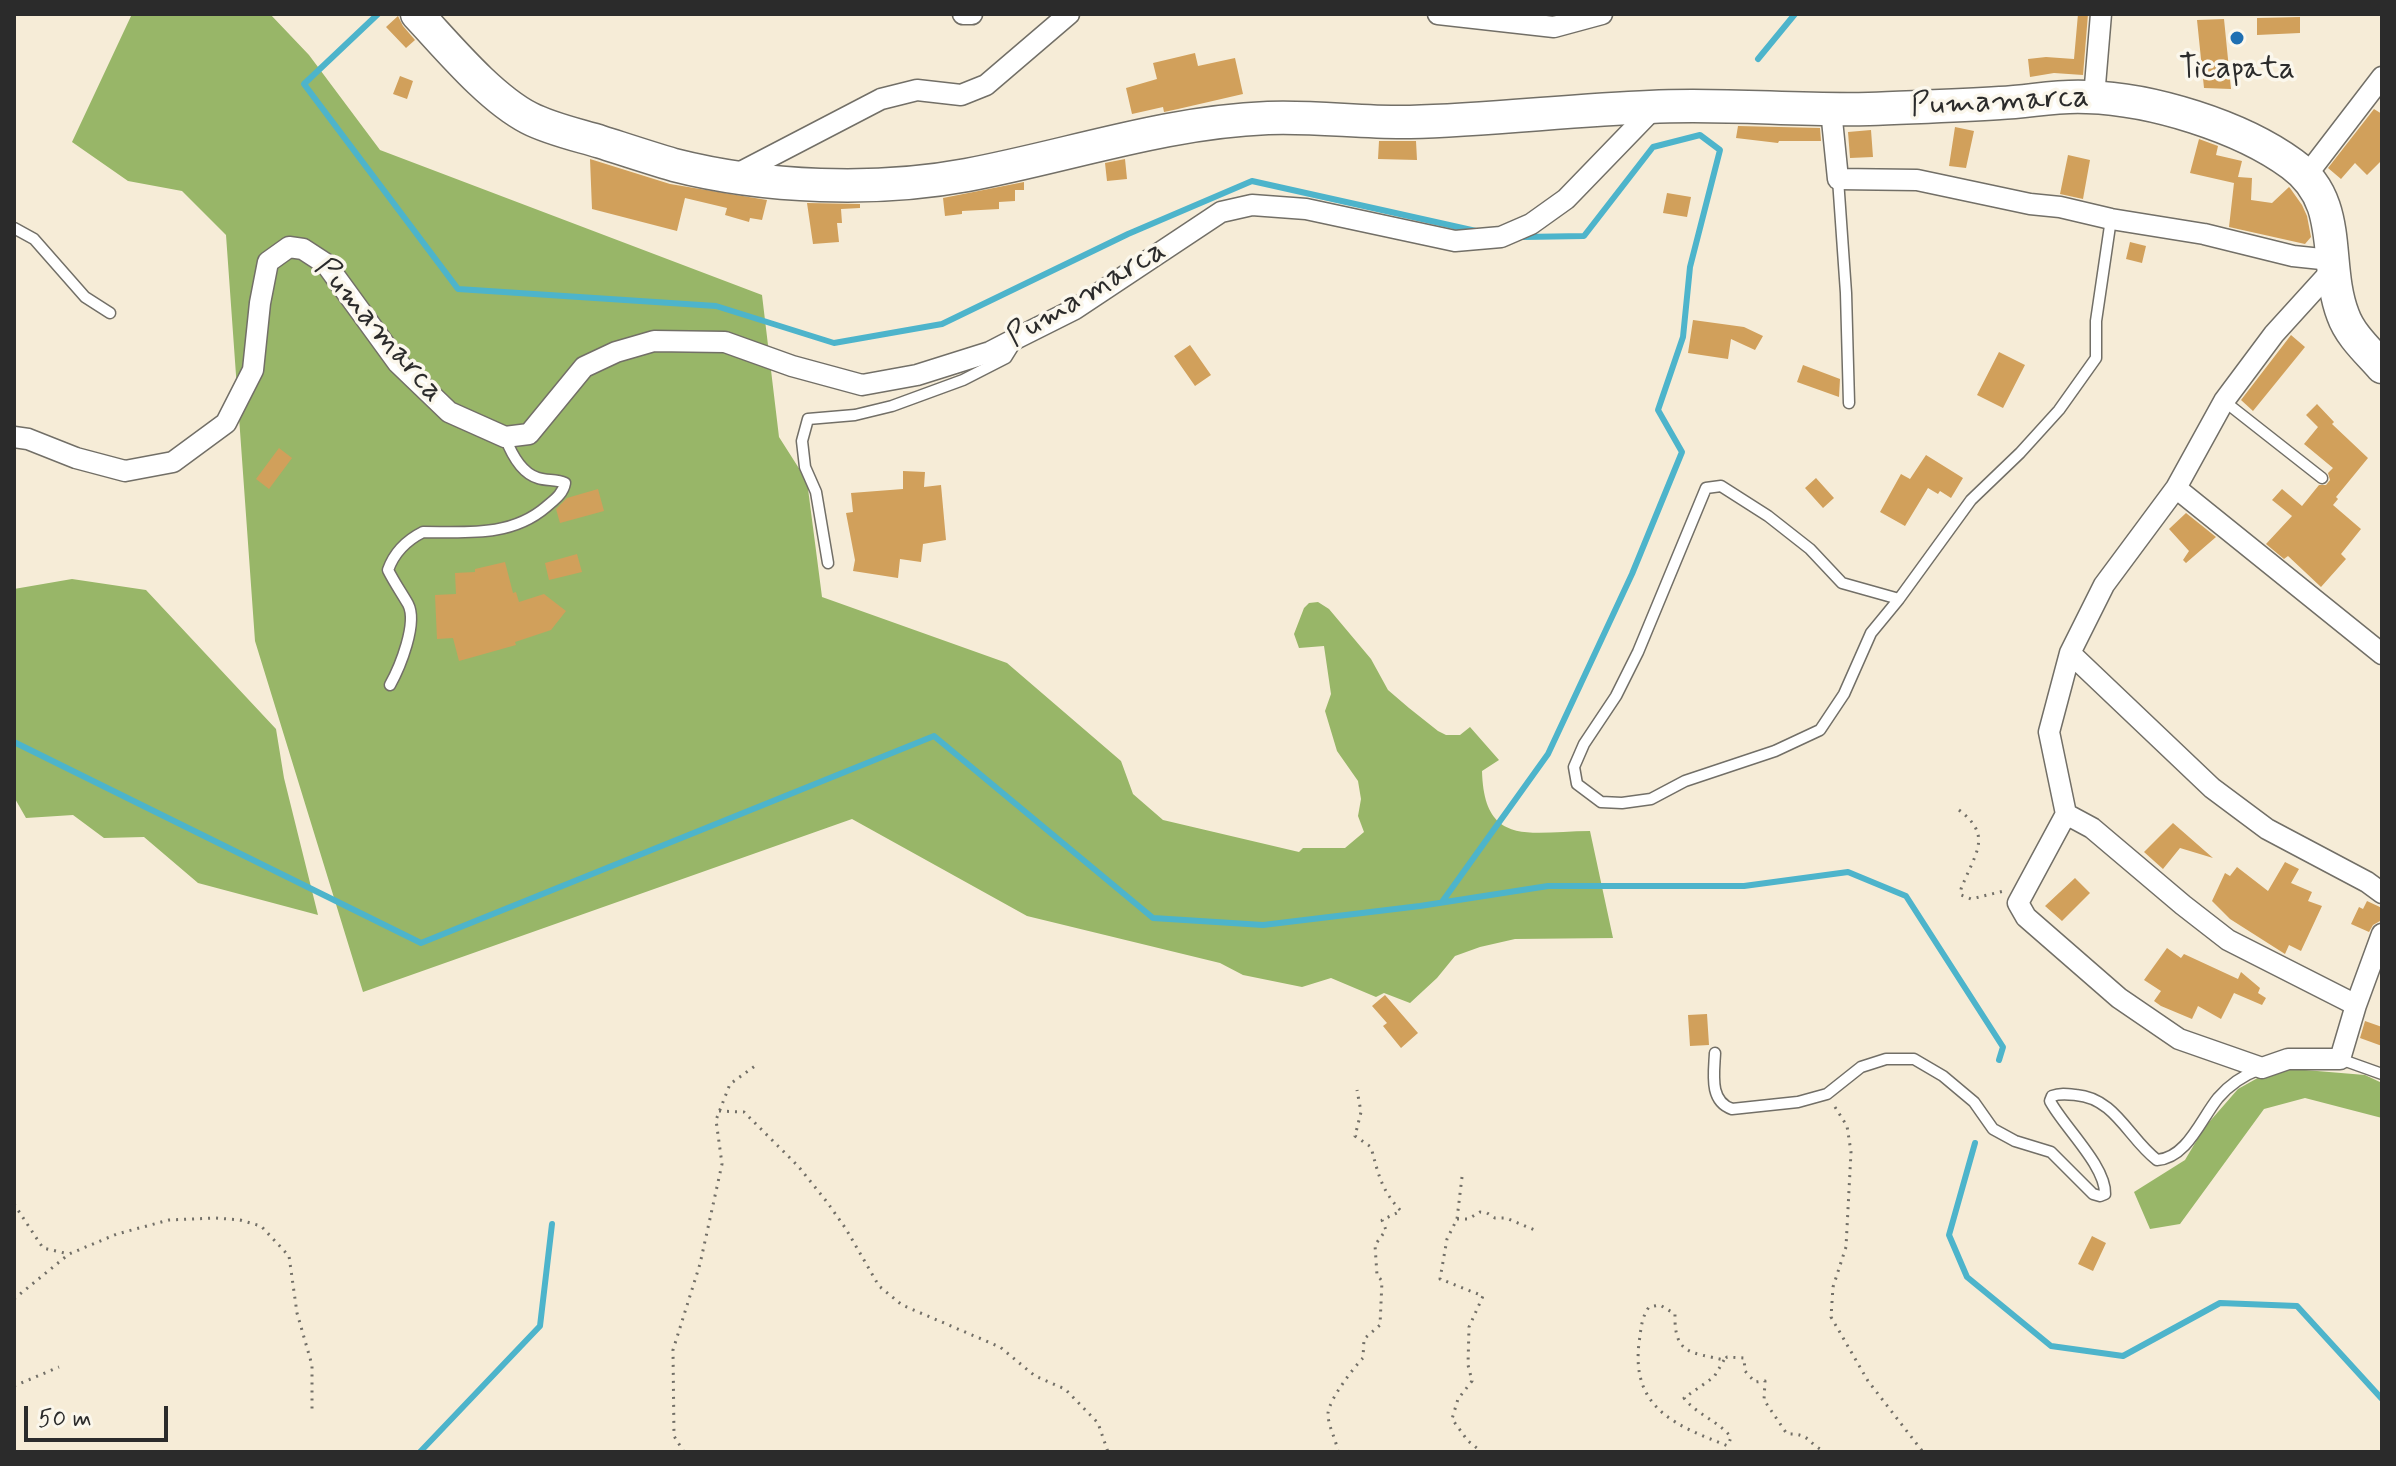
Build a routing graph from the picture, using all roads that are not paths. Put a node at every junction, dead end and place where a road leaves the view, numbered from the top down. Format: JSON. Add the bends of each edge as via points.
{"nodes":[{"id":1,"x":417,"y":14,"type":"edge"},
{"id":2,"x":963,"y":14,"type":"edge"},
{"id":3,"x":972,"y":14,"type":"edge"},
{"id":4,"x":1069,"y":14,"type":"edge"},
{"id":5,"x":1438,"y":14,"type":"edge"},
{"id":6,"x":1602,"y":14,"type":"edge"},
{"id":7,"x":2101,"y":14,"type":"edge"},
{"id":8,"x":2382,"y":77,"type":"edge"},
{"id":9,"x":2094,"y":97,"type":"junction"},
{"id":10,"x":1656,"y":106,"type":"junction"},
{"id":11,"x":1831,"y":110,"type":"junction"},
{"id":12,"x":733,"y":176,"type":"junction"},
{"id":13,"x":2306,"y":176,"type":"junction"},
{"id":14,"x":1838,"y":179,"type":"junction"},
{"id":15,"x":2111,"y":219,"type":"junction"},
{"id":16,"x":14,"y":228,"type":"edge"},
{"id":17,"x":2332,"y":265,"type":"junction"},
{"id":18,"x":110,"y":313,"type":"dead end"},
{"id":19,"x":1019,"y":337,"type":"junction"},
{"id":20,"x":2382,"y":367,"type":"edge"},
{"id":21,"x":2224,"y":401,"type":"junction"},
{"id":22,"x":1849,"y":403,"type":"dead end"},
{"id":23,"x":14,"y":437,"type":"edge"},
{"id":24,"x":505,"y":437,"type":"junction"},
{"id":25,"x":2322,"y":478,"type":"dead end"},
{"id":26,"x":2176,"y":488,"type":"junction"},
{"id":27,"x":828,"y":563,"type":"dead end"},
{"id":28,"x":1899,"y":599,"type":"junction"},
{"id":29,"x":2070,"y":653,"type":"junction"},
{"id":30,"x":2382,"y":654,"type":"edge"},
{"id":31,"x":390,"y":685,"type":"dead end"},
{"id":32,"x":2066,"y":814,"type":"junction"},
{"id":33,"x":2382,"y":893,"type":"edge"},
{"id":34,"x":2382,"y":934,"type":"edge"},
{"id":35,"x":2378,"y":960,"type":"edge"},
{"id":36,"x":2356,"y":1005,"type":"junction"},
{"id":37,"x":1715,"y":1053,"type":"dead end"},
{"id":38,"x":2340,"y":1059,"type":"junction"},
{"id":39,"x":2262,"y":1068,"type":"junction"},
{"id":40,"x":2382,"y":1074,"type":"edge"}],
"edges":[{"from":1,"to":12,"type":"main road","name":"Pumamarca","via":[[470,71],[529,118],[677,166]]},
{"from":2,"to":3,"type":"street"},
{"from":4,"to":12,"type":"street","via":[[986,85],[961,95],[917,90],[881,99]]},
{"from":5,"to":6,"type":"street","via":[[1554,27]]},
{"from":7,"to":9,"type":"street"},
{"from":8,"to":13,"type":"street"},
{"from":9,"to":11,"type":"main road","name":"Pumamarca"},
{"from":9,"to":13,"type":"main road","name":"Pumamarca","via":[[2178,113],[2237,134],[2273,151]]},
{"from":10,"to":11,"type":"main road","name":"Pumamarca"},
{"from":10,"to":12,"type":"main road","name":"Pumamarca","via":[[1409,122],[1272,117],[1200,124],[901,185]]},
{"from":10,"to":19,"type":"street","name":"Pumamarca","via":[[1566,199],[1501,237],[1455,241],[1306,209],[1252,205],[1221,212],[1075,309]]},
{"from":11,"to":14,"type":"street"},
{"from":13,"to":17,"type":"main road","name":"Pumamarca","via":[[2331,224]]},
{"from":14,"to":15,"type":"street","via":[[1917,180]]},
{"from":14,"to":22,"type":"lane"},
{"from":15,"to":17,"type":"street","via":[[2204,234]]},
{"from":15,"to":28,"type":"lane","via":[[2096,358],[2059,410],[1971,500]]},
{"from":16,"to":18,"type":"lane","via":[[34,239],[85,297]]},
{"from":17,"to":20,"type":"main road","name":"Pumamarca","via":[[2343,315]]},
{"from":17,"to":21,"type":"street"},
{"from":19,"to":24,"type":"street","name":"Pumamarca","via":[[917,375],[862,385],[725,342],[654,341],[584,367],[529,434]]},
{"from":19,"to":27,"type":"lane","via":[[1006,358],[963,380],[892,406],[808,419],[802,441],[805,467],[816,492]]},
{"from":21,"to":25,"type":"lane"},
{"from":21,"to":26,"type":"street"},
{"from":23,"to":24,"type":"street","name":"Pumamarca","via":[[125,471],[173,462],[226,423],[253,370],[268,262],[289,247],[303,249],[326,264],[398,363],[449,412]]},
{"from":24,"to":31,"type":"lane","via":[[534,477],[560,480],[565,487],[531,519],[485,533],[423,532],[392,557],[388,570],[410,606],[410,625],[403,662]]},
{"from":26,"to":29,"type":"street","via":[[2104,585]]},
{"from":26,"to":30,"type":"street"},
{"from":28,"to":28,"type":"lane","via":[[1871,633],[1844,694],[1820,730],[1651,799],[1601,802],[1577,784],[1574,767],[1638,652],[1706,488],[1721,486],[1768,516],[1842,583]]},
{"from":29,"to":32,"type":"street","via":[[2049,732]]},
{"from":29,"to":33,"type":"street","via":[[2212,788],[2267,829]]},
{"from":32,"to":36,"type":"street","via":[[2092,828],[2228,940]]},
{"from":32,"to":39,"type":"street","via":[[2018,903],[2026,917],[2119,998],[2179,1039]]},
{"from":34,"to":35,"type":"street"},
{"from":35,"to":36,"type":"street"},
{"from":36,"to":38,"type":"street"},
{"from":37,"to":39,"type":"lane","via":[[1716,1097],[1732,1109],[1798,1102],[1827,1094],[1861,1067],[1886,1059],[1914,1059],[1974,1102],[1993,1129],[2051,1152],[2100,1196],[2105,1185],[2054,1109],[2052,1096],[2092,1096],[2147,1153],[2168,1159],[2186,1144],[2219,1097]]},
{"from":38,"to":39,"type":"street","via":[[2288,1059]]},
{"from":38,"to":40,"type":"lane"}]}
